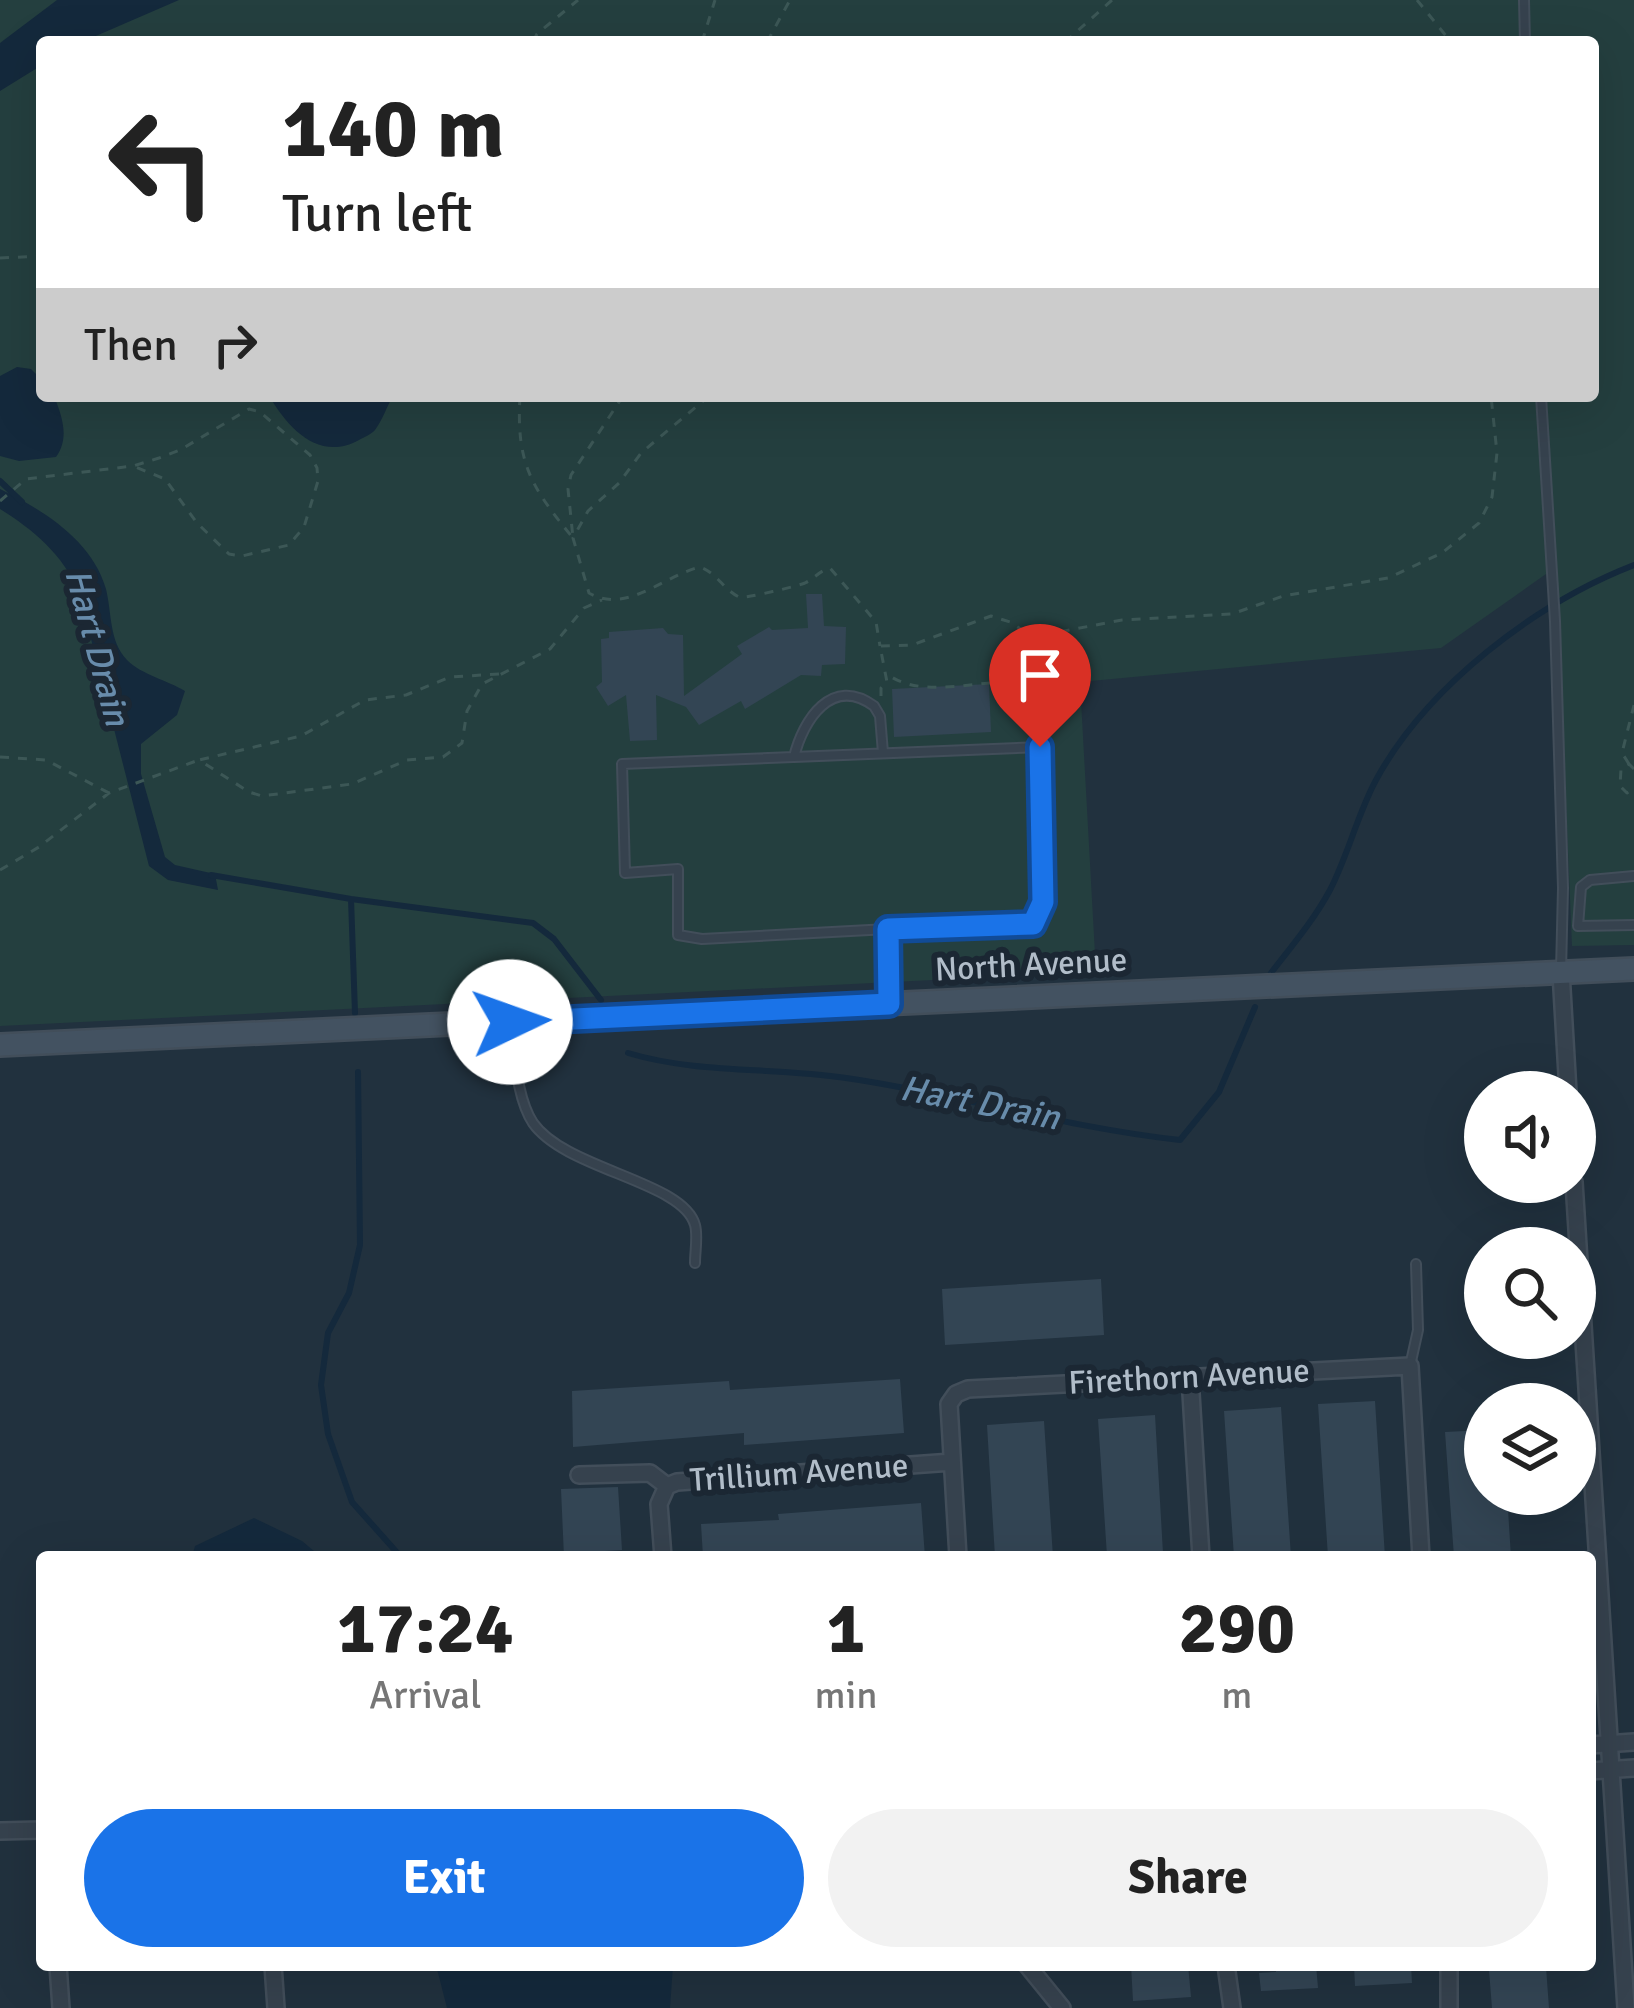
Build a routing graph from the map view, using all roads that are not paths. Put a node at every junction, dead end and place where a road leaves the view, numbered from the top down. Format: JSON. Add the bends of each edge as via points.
{"nodes":[{"id":1,"x":1524,"y":0,"type":"edge"},
{"id":2,"x":1526,"y":36,"type":"edge"},
{"id":3,"x":1541,"y":402,"type":"edge"},
{"id":4,"x":883,"y":753,"type":"junction"},
{"id":5,"x":794,"y":757,"type":"junction"},
{"id":6,"x":1634,"y":876,"type":"edge"},
{"id":7,"x":1634,"y":925,"type":"edge"},
{"id":8,"x":888,"y":929,"type":"junction"},
{"id":9,"x":1634,"y":969,"type":"edge"},
{"id":10,"x":1561,"y":973,"type":"junction"},
{"id":11,"x":889,"y":1004,"type":"junction"},
{"id":12,"x":510,"y":1022,"type":"junction"},
{"id":13,"x":0,"y":1046,"type":"edge"},
{"id":14,"x":1567,"y":1071,"type":"edge"},
{"id":15,"x":1575,"y":1203,"type":"edge"},
{"id":16,"x":695,"y":1262,"type":"dead end"},
{"id":17,"x":1416,"y":1264,"type":"dead end"},
{"id":18,"x":1410,"y":1366,"type":"junction"},
{"id":19,"x":1190,"y":1377,"type":"junction"},
{"id":20,"x":952,"y":1462,"type":"junction"},
{"id":21,"x":579,"y":1475,"type":"dead end"},
{"id":22,"x":667,"y":1486,"type":"junction"},
{"id":23,"x":662,"y":1551,"type":"edge"},
{"id":24,"x":958,"y":1551,"type":"edge"},
{"id":25,"x":1201,"y":1551,"type":"edge"},
{"id":26,"x":1421,"y":1551,"type":"edge"},
{"id":27,"x":1590,"y":1551,"type":"edge"},
{"id":28,"x":1596,"y":1677,"type":"edge"},
{"id":29,"x":1634,"y":1742,"type":"edge"},
{"id":30,"x":1599,"y":1744,"type":"edge"},
{"id":31,"x":1634,"y":1768,"type":"edge"},
{"id":32,"x":1609,"y":1769,"type":"junction"},
{"id":33,"x":1596,"y":1770,"type":"edge"},
{"id":34,"x":36,"y":1830,"type":"edge"},
{"id":35,"x":0,"y":1832,"type":"edge"},
{"id":36,"x":58,"y":1971,"type":"edge"},
{"id":37,"x":273,"y":1971,"type":"edge"},
{"id":38,"x":1032,"y":1971,"type":"edge"},
{"id":39,"x":1227,"y":1971,"type":"edge"},
{"id":40,"x":1449,"y":1971,"type":"edge"},
{"id":41,"x":61,"y":2008,"type":"edge"},
{"id":42,"x":276,"y":2008,"type":"edge"},
{"id":43,"x":1062,"y":2008,"type":"edge"},
{"id":44,"x":1232,"y":2008,"type":"edge"},
{"id":45,"x":1449,"y":2008,"type":"edge"},
{"id":46,"x":1626,"y":2008,"type":"edge"}],
"edges":[{"from":1,"to":2,"type":"lane"},
{"from":3,"to":10,"type":"lane","via":[[1555,621]]},
{"from":4,"to":5,"type":"lane"},
{"from":4,"to":5,"type":"lane","via":[[880,716],[859,698],[819,705]]},
{"from":4,"to":8,"type":"lane","via":[[1040,747],[1043,902],[1033,924]]},
{"from":5,"to":8,"type":"lane","via":[[622,764],[625,872],[677,869],[678,935]]},
{"from":6,"to":7,"type":"lane","via":[[1581,886],[1576,918],[1588,929]]},
{"from":8,"to":11,"type":"lane"},
{"from":9,"to":10,"type":"street","name":"North Avenue"},
{"from":10,"to":11,"type":"street","name":"North Avenue"},
{"from":10,"to":14,"type":"street"},
{"from":11,"to":12,"type":"street","name":"North Avenue"},
{"from":12,"to":13,"type":"street","name":"North Avenue"},
{"from":12,"to":16,"type":"lane","via":[[534,1124],[560,1147],[661,1190],[687,1211]]},
{"from":15,"to":27,"type":"street"},
{"from":17,"to":18,"type":"lane"},
{"from":18,"to":19,"type":"street","name":"Firethorn Avenue"},
{"from":18,"to":26,"type":"street"},
{"from":19,"to":20,"type":"street","name":"Firethorn Avenue","via":[[968,1389],[949,1404]]},
{"from":19,"to":25,"type":"street"},
{"from":20,"to":22,"type":"street","name":"Trillium Avenue"},
{"from":20,"to":24,"type":"street"},
{"from":21,"to":22,"type":"street","name":"Trillium Avenue","via":[[650,1473]]},
{"from":22,"to":23,"type":"street","via":[[659,1504]]},
{"from":28,"to":30,"type":"street"},
{"from":29,"to":30,"type":"street"},
{"from":30,"to":32,"type":"street"},
{"from":31,"to":32,"type":"street"},
{"from":32,"to":33,"type":"street"},
{"from":32,"to":46,"type":"street"},
{"from":34,"to":35,"type":"street"},
{"from":36,"to":41,"type":"street"},
{"from":37,"to":42,"type":"street"},
{"from":38,"to":43,"type":"street"},
{"from":39,"to":44,"type":"street"},
{"from":40,"to":45,"type":"street"}]}
